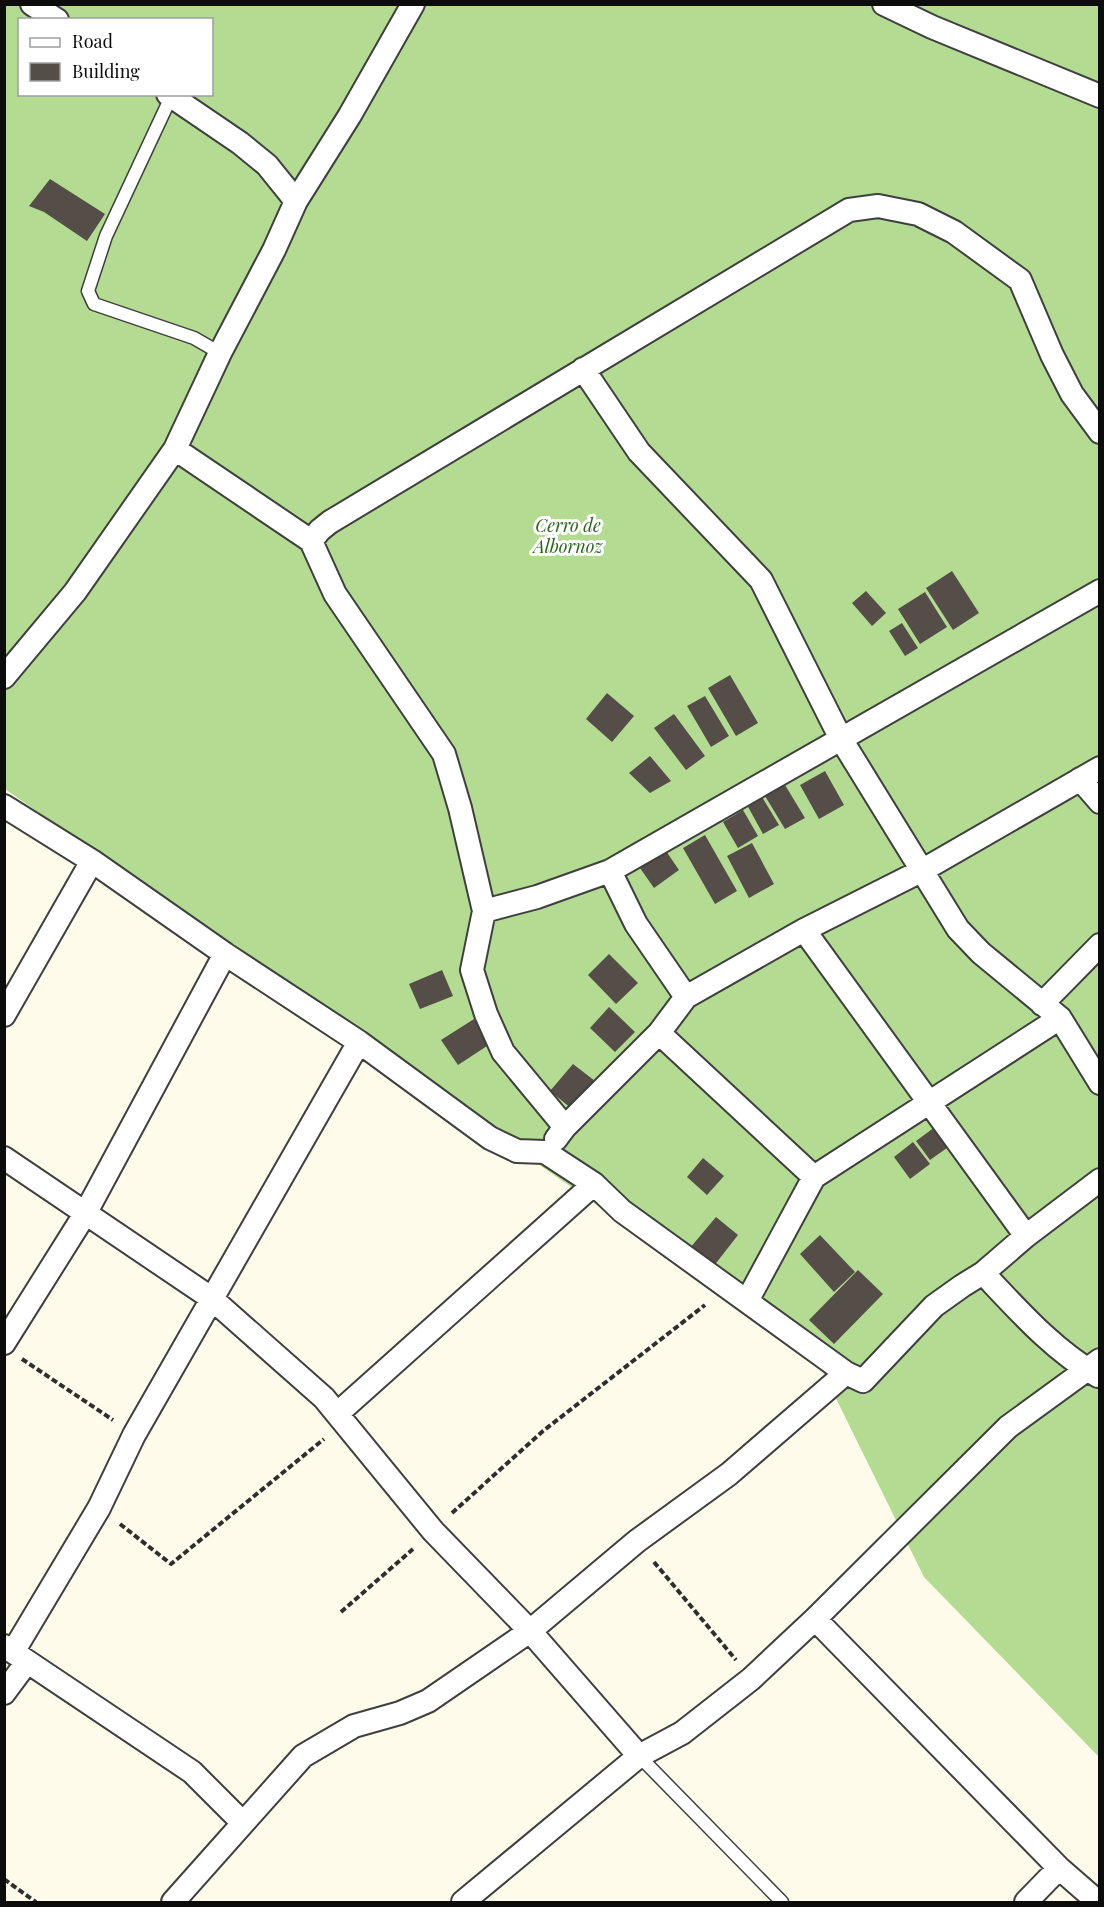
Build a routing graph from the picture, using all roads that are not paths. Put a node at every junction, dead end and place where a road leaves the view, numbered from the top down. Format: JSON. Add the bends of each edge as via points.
{"nodes":[{"id":1,"x":32,"y":4,"type":"edge"},
{"id":2,"x":413,"y":4,"type":"edge"},
{"id":3,"x":884,"y":4,"type":"edge"},
{"id":4,"x":54,"y":18,"type":"edge"},
{"id":5,"x":169,"y":96,"type":"edge"},
{"id":6,"x":1100,"y":96,"type":"edge"},
{"id":7,"x":296,"y":201,"type":"junction"},
{"id":8,"x":220,"y":353,"type":"junction"},
{"id":9,"x":583,"y":369,"type":"junction"},
{"id":10,"x":1100,"y":432,"type":"edge"},
{"id":11,"x":175,"y":449,"type":"junction"},
{"id":12,"x":311,"y":541,"type":"junction"},
{"id":13,"x":1100,"y":591,"type":"edge"},
{"id":14,"x":4,"y":677,"type":"edge"},
{"id":15,"x":841,"y":739,"type":"junction"},
{"id":16,"x":1090,"y":773,"type":"edge"},
{"id":17,"x":1100,"y":802,"type":"edge"},
{"id":18,"x":4,"y":806,"type":"edge"},
{"id":19,"x":92,"y":861,"type":"junction"},
{"id":20,"x":923,"y":870,"type":"junction"},
{"id":21,"x":609,"y":871,"type":"junction"},
{"id":22,"x":483,"y":911,"type":"junction"},
{"id":23,"x":804,"y":930,"type":"junction"},
{"id":24,"x":1100,"y":945,"type":"edge"},
{"id":25,"x":225,"y":954,"type":"junction"},
{"id":26,"x":686,"y":997,"type":"junction"},
{"id":27,"x":1042,"y":1004,"type":"junction"},
{"id":28,"x":4,"y":1015,"type":"edge"},
{"id":29,"x":1060,"y":1018,"type":"junction"},
{"id":30,"x":658,"y":1033,"type":"junction"},
{"id":31,"x":359,"y":1042,"type":"junction"},
{"id":32,"x":1100,"y":1083,"type":"edge"},
{"id":33,"x":931,"y":1103,"type":"junction"},
{"id":34,"x":565,"y":1127,"type":"junction"},
{"id":35,"x":545,"y":1152,"type":"junction"},
{"id":36,"x":4,"y":1158,"type":"edge"},
{"id":37,"x":814,"y":1177,"type":"junction"},
{"id":38,"x":1100,"y":1180,"type":"edge"},
{"id":39,"x":594,"y":1184,"type":"junction"},
{"id":40,"x":85,"y":1214,"type":"junction"},
{"id":41,"x":1026,"y":1236,"type":"junction"},
{"id":42,"x":983,"y":1273,"type":"junction"},
{"id":43,"x":212,"y":1298,"type":"junction"},
{"id":44,"x":747,"y":1301,"type":"junction"},
{"id":45,"x":9,"y":1348,"type":"edge"},
{"id":46,"x":1095,"y":1368,"type":"edge"},
{"id":47,"x":846,"y":1373,"type":"junction"},
{"id":48,"x":341,"y":1418,"type":"junction"},
{"id":49,"x":815,"y":1619,"type":"junction"},
{"id":50,"x":530,"y":1631,"type":"junction"},
{"id":51,"x":15,"y":1653,"type":"edge"},
{"id":52,"x":4,"y":1693,"type":"edge"},
{"id":53,"x":639,"y":1756,"type":"junction"},
{"id":54,"x":243,"y":1823,"type":"junction"},
{"id":55,"x":1059,"y":1868,"type":"junction"},
{"id":56,"x":172,"y":1902,"type":"edge"},
{"id":57,"x":463,"y":1902,"type":"edge"},
{"id":58,"x":783,"y":1902,"type":"edge"},
{"id":59,"x":1026,"y":1902,"type":"edge"},
{"id":60,"x":1098,"y":1902,"type":"edge"}],
"edges":[{"from":1,"to":4,"type":"street"},
{"from":2,"to":7,"type":"street"},
{"from":3,"to":6,"type":"street"},
{"from":5,"to":7,"type":"street","via":[[267,165]]},
{"from":5,"to":8,"type":"lane","via":[[106,236],[88,291],[94,304],[194,338]]},
{"from":7,"to":8,"type":"street"},
{"from":8,"to":11,"type":"street"},
{"from":9,"to":10,"type":"street","via":[[849,210],[878,206],[918,214],[954,232],[1020,280],[1071,394]]},
{"from":9,"to":12,"type":"street","via":[[330,522]]},
{"from":9,"to":15,"type":"street","via":[[639,452],[761,580]]},
{"from":11,"to":12,"type":"street"},
{"from":11,"to":14,"type":"street","via":[[75,592]]},
{"from":12,"to":22,"type":"street","via":[[335,594],[444,754]]},
{"from":13,"to":15,"type":"street"},
{"from":15,"to":20,"type":"street"},
{"from":15,"to":21,"type":"street"},
{"from":16,"to":17,"type":"street"},
{"from":16,"to":20,"type":"street"},
{"from":18,"to":19,"type":"street"},
{"from":19,"to":25,"type":"street"},
{"from":19,"to":28,"type":"street"},
{"from":20,"to":23,"type":"street"},
{"from":20,"to":27,"type":"street","via":[[958,929]]},
{"from":21,"to":22,"type":"street"},
{"from":21,"to":26,"type":"street","via":[[636,924]]},
{"from":22,"to":34,"type":"street","via":[[472,970],[486,1014],[503,1052]]},
{"from":23,"to":26,"type":"street"},
{"from":23,"to":33,"type":"street"},
{"from":24,"to":27,"type":"street"},
{"from":25,"to":31,"type":"street"},
{"from":25,"to":40,"type":"street"},
{"from":26,"to":30,"type":"street"},
{"from":27,"to":29,"type":"street"},
{"from":29,"to":32,"type":"street"},
{"from":29,"to":33,"type":"street"},
{"from":30,"to":34,"type":"street"},
{"from":30,"to":37,"type":"street"},
{"from":31,"to":35,"type":"street","via":[[490,1138],[517,1150]]},
{"from":31,"to":43,"type":"street"},
{"from":33,"to":37,"type":"street"},
{"from":33,"to":41,"type":"street"},
{"from":34,"to":35,"type":"street"},
{"from":35,"to":39,"type":"street"},
{"from":36,"to":40,"type":"street"},
{"from":37,"to":44,"type":"street"},
{"from":38,"to":41,"type":"street"},
{"from":39,"to":44,"type":"street","via":[[622,1211]]},
{"from":39,"to":48,"type":"street"},
{"from":40,"to":43,"type":"street"},
{"from":40,"to":45,"type":"street"},
{"from":41,"to":42,"type":"street"},
{"from":42,"to":46,"type":"street","via":[[1038,1331]]},
{"from":42,"to":47,"type":"street","via":[[934,1306],[863,1381]]},
{"from":43,"to":48,"type":"street","via":[[324,1398]]},
{"from":43,"to":51,"type":"street","via":[[134,1435],[99,1508]]},
{"from":44,"to":47,"type":"street"},
{"from":46,"to":49,"type":"street","via":[[1008,1427]]},
{"from":47,"to":50,"type":"street","via":[[729,1474],[637,1541]]},
{"from":48,"to":50,"type":"street","via":[[433,1531]]},
{"from":49,"to":53,"type":"street","via":[[751,1679],[682,1733]]},
{"from":49,"to":55,"type":"street"},
{"from":50,"to":53,"type":"street"},
{"from":50,"to":54,"type":"street","via":[[428,1701],[354,1726],[303,1756]]},
{"from":51,"to":52,"type":"street"},
{"from":51,"to":54,"type":"street","via":[[192,1773]]},
{"from":53,"to":57,"type":"street"},
{"from":53,"to":58,"type":"lane"},
{"from":54,"to":56,"type":"street"},
{"from":55,"to":59,"type":"street"},
{"from":55,"to":60,"type":"street"}]}
